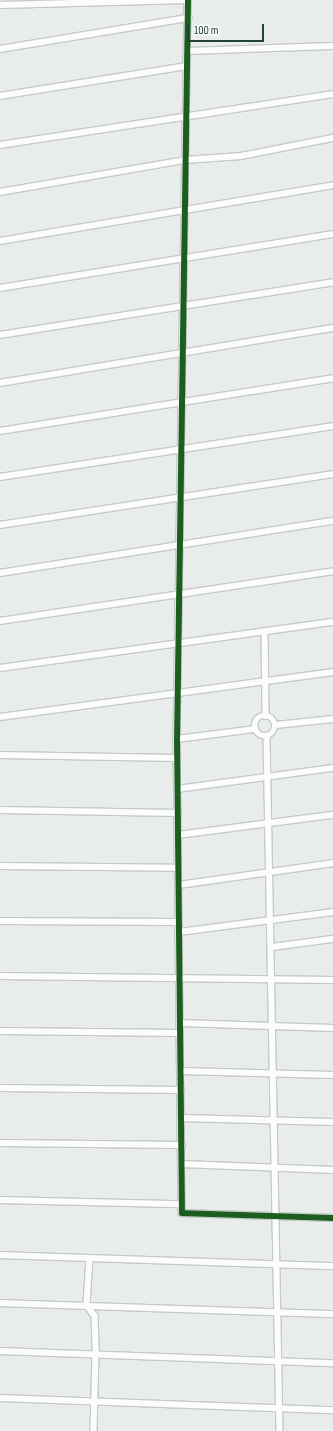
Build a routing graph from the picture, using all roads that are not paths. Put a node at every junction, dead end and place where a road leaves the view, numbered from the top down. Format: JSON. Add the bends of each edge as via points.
{"nodes":[{"id":1,"x":187,"y":0,"type":"edge"},
{"id":2,"x":0,"y":5,"type":"edge"},
{"id":3,"x":188,"y":18,"type":"junction"},
{"id":4,"x":333,"y":46,"type":"edge"},
{"id":5,"x":0,"y":50,"type":"edge"},
{"id":6,"x":187,"y":51,"type":"junction"},
{"id":7,"x":187,"y":66,"type":"junction"},
{"id":8,"x":333,"y":94,"type":"edge"},
{"id":9,"x":0,"y":96,"type":"edge"},
{"id":10,"x":186,"y":115,"type":"junction"},
{"id":11,"x":333,"y":138,"type":"edge"},
{"id":12,"x":0,"y":145,"type":"edge"},
{"id":13,"x":185,"y":160,"type":"junction"},
{"id":14,"x":333,"y":185,"type":"edge"},
{"id":15,"x":0,"y":192,"type":"edge"},
{"id":16,"x":184,"y":210,"type":"junction"},
{"id":17,"x":333,"y":234,"type":"edge"},
{"id":18,"x":0,"y":241,"type":"edge"},
{"id":19,"x":183,"y":257,"type":"junction"},
{"id":20,"x":333,"y":282,"type":"edge"},
{"id":21,"x":0,"y":288,"type":"edge"},
{"id":22,"x":182,"y":306,"type":"junction"},
{"id":23,"x":333,"y":328,"type":"edge"},
{"id":24,"x":0,"y":335,"type":"edge"},
{"id":25,"x":181,"y":353,"type":"junction"},
{"id":26,"x":333,"y":378,"type":"edge"},
{"id":27,"x":0,"y":383,"type":"edge"},
{"id":28,"x":181,"y":402,"type":"junction"},
{"id":29,"x":333,"y":426,"type":"edge"},
{"id":30,"x":0,"y":431,"type":"edge"},
{"id":31,"x":180,"y":449,"type":"junction"},
{"id":32,"x":333,"y":474,"type":"edge"},
{"id":33,"x":0,"y":477,"type":"edge"},
{"id":34,"x":180,"y":497,"type":"junction"},
{"id":35,"x":333,"y":521,"type":"edge"},
{"id":36,"x":0,"y":525,"type":"edge"},
{"id":37,"x":179,"y":545,"type":"junction"},
{"id":38,"x":333,"y":571,"type":"edge"},
{"id":39,"x":0,"y":573,"type":"edge"},
{"id":40,"x":179,"y":594,"type":"junction"},
{"id":41,"x":0,"y":621,"type":"edge"},
{"id":42,"x":333,"y":622,"type":"edge"},
{"id":43,"x":265,"y":632,"type":"junction"},
{"id":44,"x":178,"y":644,"type":"junction"},
{"id":45,"x":0,"y":668,"type":"edge"},
{"id":46,"x":333,"y":672,"type":"edge"},
{"id":47,"x":266,"y":681,"type":"junction"},
{"id":48,"x":177,"y":693,"type":"junction"},
{"id":49,"x":266,"y":716,"type":"junction"},
{"id":50,"x":0,"y":717,"type":"edge"},
{"id":51,"x":333,"y":719,"type":"edge"},
{"id":52,"x":276,"y":725,"type":"junction"},
{"id":53,"x":255,"y":729,"type":"junction"},
{"id":54,"x":267,"y":736,"type":"junction"},
{"id":55,"x":177,"y":739,"type":"junction"},
{"id":56,"x":0,"y":755,"type":"edge"},
{"id":57,"x":177,"y":758,"type":"junction"},
{"id":58,"x":333,"y":768,"type":"edge"},
{"id":59,"x":268,"y":776,"type":"junction"},
{"id":60,"x":178,"y":789,"type":"junction"},
{"id":61,"x":0,"y":810,"type":"edge"},
{"id":62,"x":178,"y":813,"type":"junction"},
{"id":63,"x":333,"y":815,"type":"edge"},
{"id":64,"x":269,"y":824,"type":"junction"},
{"id":65,"x":178,"y":835,"type":"junction"},
{"id":66,"x":333,"y":863,"type":"edge"},
{"id":67,"x":0,"y":866,"type":"edge"},
{"id":68,"x":178,"y":868,"type":"junction"},
{"id":69,"x":270,"y":872,"type":"junction"},
{"id":70,"x":179,"y":885,"type":"junction"},
{"id":71,"x":333,"y":912,"type":"edge"},
{"id":72,"x":272,"y":920,"type":"junction"},
{"id":73,"x":0,"y":921,"type":"edge"},
{"id":74,"x":179,"y":922,"type":"junction"},
{"id":75,"x":179,"y":932,"type":"junction"},
{"id":76,"x":333,"y":939,"type":"edge"},
{"id":77,"x":272,"y":947,"type":"junction"},
{"id":78,"x":0,"y":976,"type":"edge"},
{"id":79,"x":180,"y":976,"type":"junction"},
{"id":80,"x":273,"y":978,"type":"junction"},
{"id":81,"x":333,"y":980,"type":"edge"},
{"id":82,"x":180,"y":1023,"type":"junction"},
{"id":83,"x":274,"y":1026,"type":"junction"},
{"id":84,"x":333,"y":1028,"type":"edge"},
{"id":85,"x":0,"y":1031,"type":"edge"},
{"id":86,"x":180,"y":1033,"type":"junction"},
{"id":87,"x":181,"y":1071,"type":"junction"},
{"id":88,"x":275,"y":1074,"type":"junction"},
{"id":89,"x":333,"y":1075,"type":"edge"},
{"id":90,"x":0,"y":1088,"type":"edge"},
{"id":91,"x":181,"y":1090,"type":"junction"},
{"id":92,"x":181,"y":1118,"type":"junction"},
{"id":93,"x":276,"y":1120,"type":"junction"},
{"id":94,"x":333,"y":1122,"type":"edge"},
{"id":95,"x":0,"y":1143,"type":"edge"},
{"id":96,"x":182,"y":1145,"type":"junction"},
{"id":97,"x":182,"y":1164,"type":"junction"},
{"id":98,"x":276,"y":1168,"type":"junction"},
{"id":99,"x":333,"y":1170,"type":"edge"},
{"id":100,"x":0,"y":1200,"type":"edge"},
{"id":101,"x":182,"y":1204,"type":"junction"},
{"id":102,"x":277,"y":1217,"type":"junction"},
{"id":103,"x":333,"y":1218,"type":"edge"},
{"id":104,"x":0,"y":1255,"type":"edge"},
{"id":105,"x":90,"y":1258,"type":"junction"},
{"id":106,"x":277,"y":1265,"type":"junction"},
{"id":107,"x":333,"y":1266,"type":"edge"},
{"id":108,"x":0,"y":1303,"type":"edge"},
{"id":109,"x":87,"y":1305,"type":"junction"},
{"id":110,"x":278,"y":1312,"type":"junction"},
{"id":111,"x":333,"y":1314,"type":"edge"},
{"id":112,"x":0,"y":1351,"type":"edge"},
{"id":113,"x":96,"y":1354,"type":"junction"},
{"id":114,"x":279,"y":1361,"type":"junction"},
{"id":115,"x":333,"y":1363,"type":"edge"},
{"id":116,"x":0,"y":1398,"type":"edge"},
{"id":117,"x":95,"y":1402,"type":"junction"},
{"id":118,"x":279,"y":1408,"type":"junction"},
{"id":119,"x":333,"y":1410,"type":"edge"},
{"id":120,"x":94,"y":1431,"type":"edge"},
{"id":121,"x":280,"y":1431,"type":"edge"}],
"edges":[{"from":1,"to":2,"type":"street"},
{"from":1,"to":3,"type":"street"},
{"from":3,"to":5,"type":"street"},
{"from":3,"to":6,"type":"street"},
{"from":4,"to":6,"type":"street"},
{"from":6,"to":7,"type":"street"},
{"from":7,"to":9,"type":"street"},
{"from":7,"to":10,"type":"street"},
{"from":8,"to":10,"type":"street","via":[[294,102]]},
{"from":10,"to":12,"type":"street"},
{"from":10,"to":13,"type":"street"},
{"from":11,"to":13,"type":"street","via":[[241,156]]},
{"from":13,"to":15,"type":"street"},
{"from":13,"to":16,"type":"street"},
{"from":14,"to":16,"type":"street"},
{"from":16,"to":18,"type":"street"},
{"from":16,"to":19,"type":"street"},
{"from":17,"to":19,"type":"street"},
{"from":19,"to":21,"type":"street"},
{"from":19,"to":22,"type":"street"},
{"from":20,"to":22,"type":"street"},
{"from":22,"to":24,"type":"street"},
{"from":22,"to":25,"type":"street"},
{"from":23,"to":25,"type":"street"},
{"from":25,"to":27,"type":"street"},
{"from":25,"to":28,"type":"street"},
{"from":26,"to":28,"type":"street"},
{"from":28,"to":30,"type":"street"},
{"from":28,"to":31,"type":"street"},
{"from":29,"to":31,"type":"street"},
{"from":31,"to":33,"type":"street"},
{"from":31,"to":34,"type":"street"},
{"from":32,"to":34,"type":"street"},
{"from":34,"to":36,"type":"street"},
{"from":34,"to":37,"type":"street"},
{"from":35,"to":37,"type":"street"},
{"from":37,"to":39,"type":"street"},
{"from":37,"to":40,"type":"street"},
{"from":38,"to":40,"type":"street"},
{"from":40,"to":41,"type":"street"},
{"from":40,"to":44,"type":"street"},
{"from":42,"to":43,"type":"street"},
{"from":43,"to":44,"type":"street"},
{"from":43,"to":47,"type":"street"},
{"from":44,"to":45,"type":"street"},
{"from":44,"to":48,"type":"street"},
{"from":46,"to":47,"type":"street"},
{"from":47,"to":48,"type":"street"},
{"from":47,"to":49,"type":"street"},
{"from":48,"to":50,"type":"street"},
{"from":48,"to":55,"type":"street"},
{"from":49,"to":52,"type":"street"},
{"from":49,"to":53,"type":"street","via":[[256,721]]},
{"from":51,"to":52,"type":"street"},
{"from":52,"to":54,"type":"street","via":[[274,733]]},
{"from":53,"to":54,"type":"street"},
{"from":53,"to":55,"type":"street"},
{"from":54,"to":59,"type":"street"},
{"from":55,"to":57,"type":"street"},
{"from":56,"to":57,"type":"street"},
{"from":57,"to":60,"type":"street"},
{"from":58,"to":59,"type":"street"},
{"from":59,"to":60,"type":"street"},
{"from":59,"to":64,"type":"street"},
{"from":60,"to":62,"type":"street"},
{"from":61,"to":62,"type":"street"},
{"from":62,"to":65,"type":"street"},
{"from":63,"to":64,"type":"street"},
{"from":64,"to":65,"type":"street"},
{"from":64,"to":69,"type":"street"},
{"from":65,"to":68,"type":"street"},
{"from":66,"to":69,"type":"street"},
{"from":67,"to":68,"type":"street"},
{"from":68,"to":70,"type":"street"},
{"from":69,"to":70,"type":"street"},
{"from":69,"to":72,"type":"street"},
{"from":70,"to":74,"type":"street"},
{"from":71,"to":72,"type":"street"},
{"from":72,"to":75,"type":"street"},
{"from":72,"to":77,"type":"street"},
{"from":73,"to":74,"type":"street"},
{"from":74,"to":75,"type":"street"},
{"from":75,"to":79,"type":"street"},
{"from":76,"to":77,"type":"street"},
{"from":77,"to":80,"type":"street"},
{"from":78,"to":79,"type":"street"},
{"from":79,"to":80,"type":"street"},
{"from":79,"to":82,"type":"street"},
{"from":80,"to":81,"type":"street"},
{"from":80,"to":83,"type":"street"},
{"from":82,"to":83,"type":"street"},
{"from":82,"to":86,"type":"street"},
{"from":83,"to":84,"type":"street"},
{"from":83,"to":88,"type":"street"},
{"from":85,"to":86,"type":"street"},
{"from":86,"to":87,"type":"street"},
{"from":87,"to":88,"type":"street"},
{"from":87,"to":91,"type":"street"},
{"from":88,"to":89,"type":"street"},
{"from":88,"to":93,"type":"street"},
{"from":90,"to":91,"type":"street"},
{"from":91,"to":92,"type":"street"},
{"from":92,"to":93,"type":"street"},
{"from":92,"to":96,"type":"street"},
{"from":93,"to":94,"type":"street"},
{"from":93,"to":98,"type":"street"},
{"from":95,"to":96,"type":"street"},
{"from":96,"to":97,"type":"street"},
{"from":97,"to":98,"type":"street"},
{"from":97,"to":101,"type":"street"},
{"from":98,"to":99,"type":"street"},
{"from":98,"to":102,"type":"street"},
{"from":100,"to":101,"type":"street"},
{"from":101,"to":102,"type":"street","via":[[182,1213]]},
{"from":102,"to":103,"type":"street"},
{"from":102,"to":106,"type":"street"},
{"from":104,"to":105,"type":"street"},
{"from":105,"to":106,"type":"street"},
{"from":105,"to":109,"type":"street"},
{"from":106,"to":107,"type":"street"},
{"from":106,"to":110,"type":"street"},
{"from":108,"to":109,"type":"street"},
{"from":109,"to":110,"type":"street"},
{"from":109,"to":113,"type":"street","via":[[95,1316]]},
{"from":110,"to":111,"type":"street"},
{"from":110,"to":114,"type":"street"},
{"from":112,"to":113,"type":"street"},
{"from":113,"to":114,"type":"street"},
{"from":113,"to":117,"type":"street"},
{"from":114,"to":115,"type":"street"},
{"from":114,"to":118,"type":"street"},
{"from":116,"to":117,"type":"street"},
{"from":117,"to":118,"type":"street"},
{"from":117,"to":120,"type":"street"},
{"from":118,"to":119,"type":"street"},
{"from":118,"to":121,"type":"street"}]}
